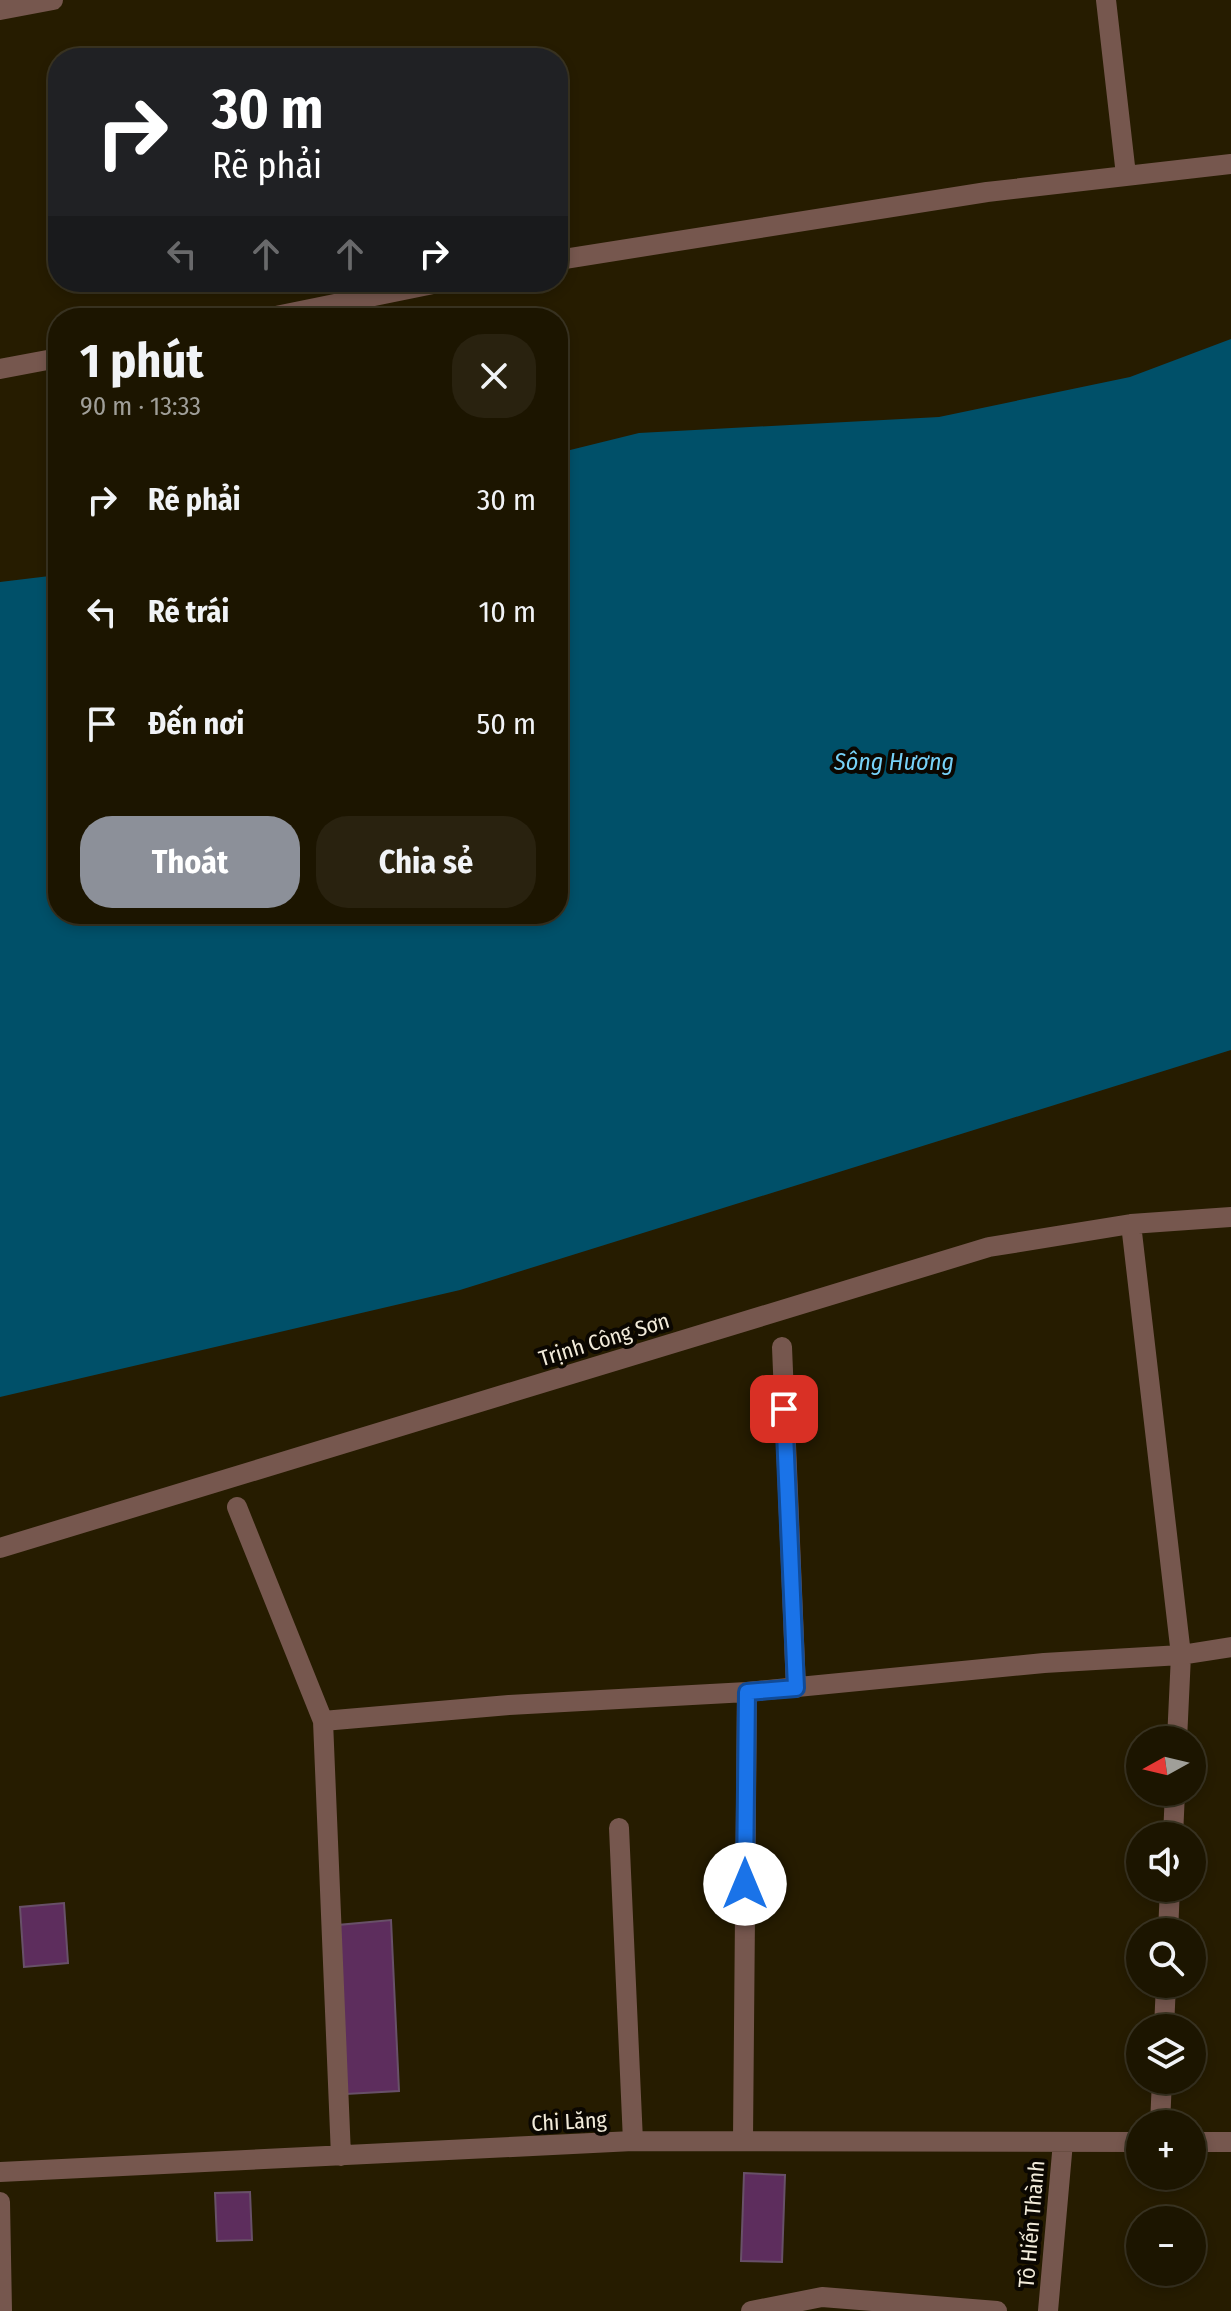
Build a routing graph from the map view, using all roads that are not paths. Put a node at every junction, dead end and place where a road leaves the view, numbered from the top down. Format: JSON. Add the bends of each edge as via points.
{"nodes":[{"id":1,"x":53,"y":0,"type":"edge"},
{"id":2,"x":1106,"y":0,"type":"edge"},
{"id":3,"x":0,"y":10,"type":"edge"},
{"id":4,"x":1231,"y":164,"type":"edge"},
{"id":5,"x":1126,"y":175,"type":"junction"},
{"id":6,"x":568,"y":258,"type":"edge"},
{"id":7,"x":394,"y":292,"type":"edge"},
{"id":8,"x":315,"y":308,"type":"edge"},
{"id":9,"x":48,"y":360,"type":"edge"},
{"id":10,"x":0,"y":369,"type":"edge"},
{"id":11,"x":1231,"y":1217,"type":"edge"},
{"id":12,"x":1131,"y":1224,"type":"junction"},
{"id":13,"x":782,"y":1347,"type":"dead end"},
{"id":14,"x":237,"y":1507,"type":"dead end"},
{"id":15,"x":0,"y":1548,"type":"edge"},
{"id":16,"x":1231,"y":1647,"type":"edge"},
{"id":17,"x":1181,"y":1655,"type":"junction"},
{"id":18,"x":796,"y":1688,"type":"junction"},
{"id":19,"x":747,"y":1692,"type":"junction"},
{"id":20,"x":323,"y":1721,"type":"junction"},
{"id":21,"x":1178,"y":1726,"type":"edge"},
{"id":22,"x":619,"y":1828,"type":"dead end"},
{"id":23,"x":743,"y":2139,"type":"junction"},
{"id":24,"x":633,"y":2141,"type":"junction"},
{"id":25,"x":1063,"y":2142,"type":"junction"},
{"id":26,"x":1126,"y":2142,"type":"edge"},
{"id":27,"x":1206,"y":2142,"type":"edge"},
{"id":28,"x":1231,"y":2142,"type":"edge"},
{"id":29,"x":341,"y":2156,"type":"junction"},
{"id":30,"x":0,"y":2172,"type":"edge"},
{"id":31,"x":0,"y":2202,"type":"edge"},
{"id":32,"x":2,"y":2311,"type":"edge"},
{"id":33,"x":751,"y":2311,"type":"edge"},
{"id":34,"x":997,"y":2311,"type":"edge"},
{"id":35,"x":1048,"y":2311,"type":"edge"}],
"edges":[{"from":1,"to":3,"type":"street"},
{"from":2,"to":5,"type":"street"},
{"from":4,"to":5,"type":"street"},
{"from":5,"to":6,"type":"street"},
{"from":7,"to":8,"type":"street"},
{"from":9,"to":10,"type":"street"},
{"from":11,"to":12,"type":"street","name":"Trịnh Công Sơn"},
{"from":12,"to":15,"type":"street","name":"Trịnh Công Sơn","via":[[989,1247]]},
{"from":12,"to":17,"type":"street"},
{"from":13,"to":18,"type":"street"},
{"from":14,"to":20,"type":"street"},
{"from":16,"to":17,"type":"street"},
{"from":17,"to":18,"type":"street"},
{"from":17,"to":21,"type":"street"},
{"from":18,"to":19,"type":"street"},
{"from":19,"to":20,"type":"street"},
{"from":19,"to":23,"type":"street"},
{"from":20,"to":29,"type":"street"},
{"from":22,"to":24,"type":"street"},
{"from":23,"to":24,"type":"street","name":"Chi Lăng"},
{"from":23,"to":25,"type":"street","name":"Chi Lăng"},
{"from":24,"to":29,"type":"street","name":"Chi Lăng"},
{"from":25,"to":26,"type":"street","name":"Chi Lăng"},
{"from":25,"to":35,"type":"street","name":"Tô Hiến Thành"},
{"from":27,"to":28,"type":"street"},
{"from":29,"to":30,"type":"street","name":"Chi Lăng"},
{"from":31,"to":32,"type":"street"},
{"from":33,"to":34,"type":"street","via":[[822,2297]]}]}
